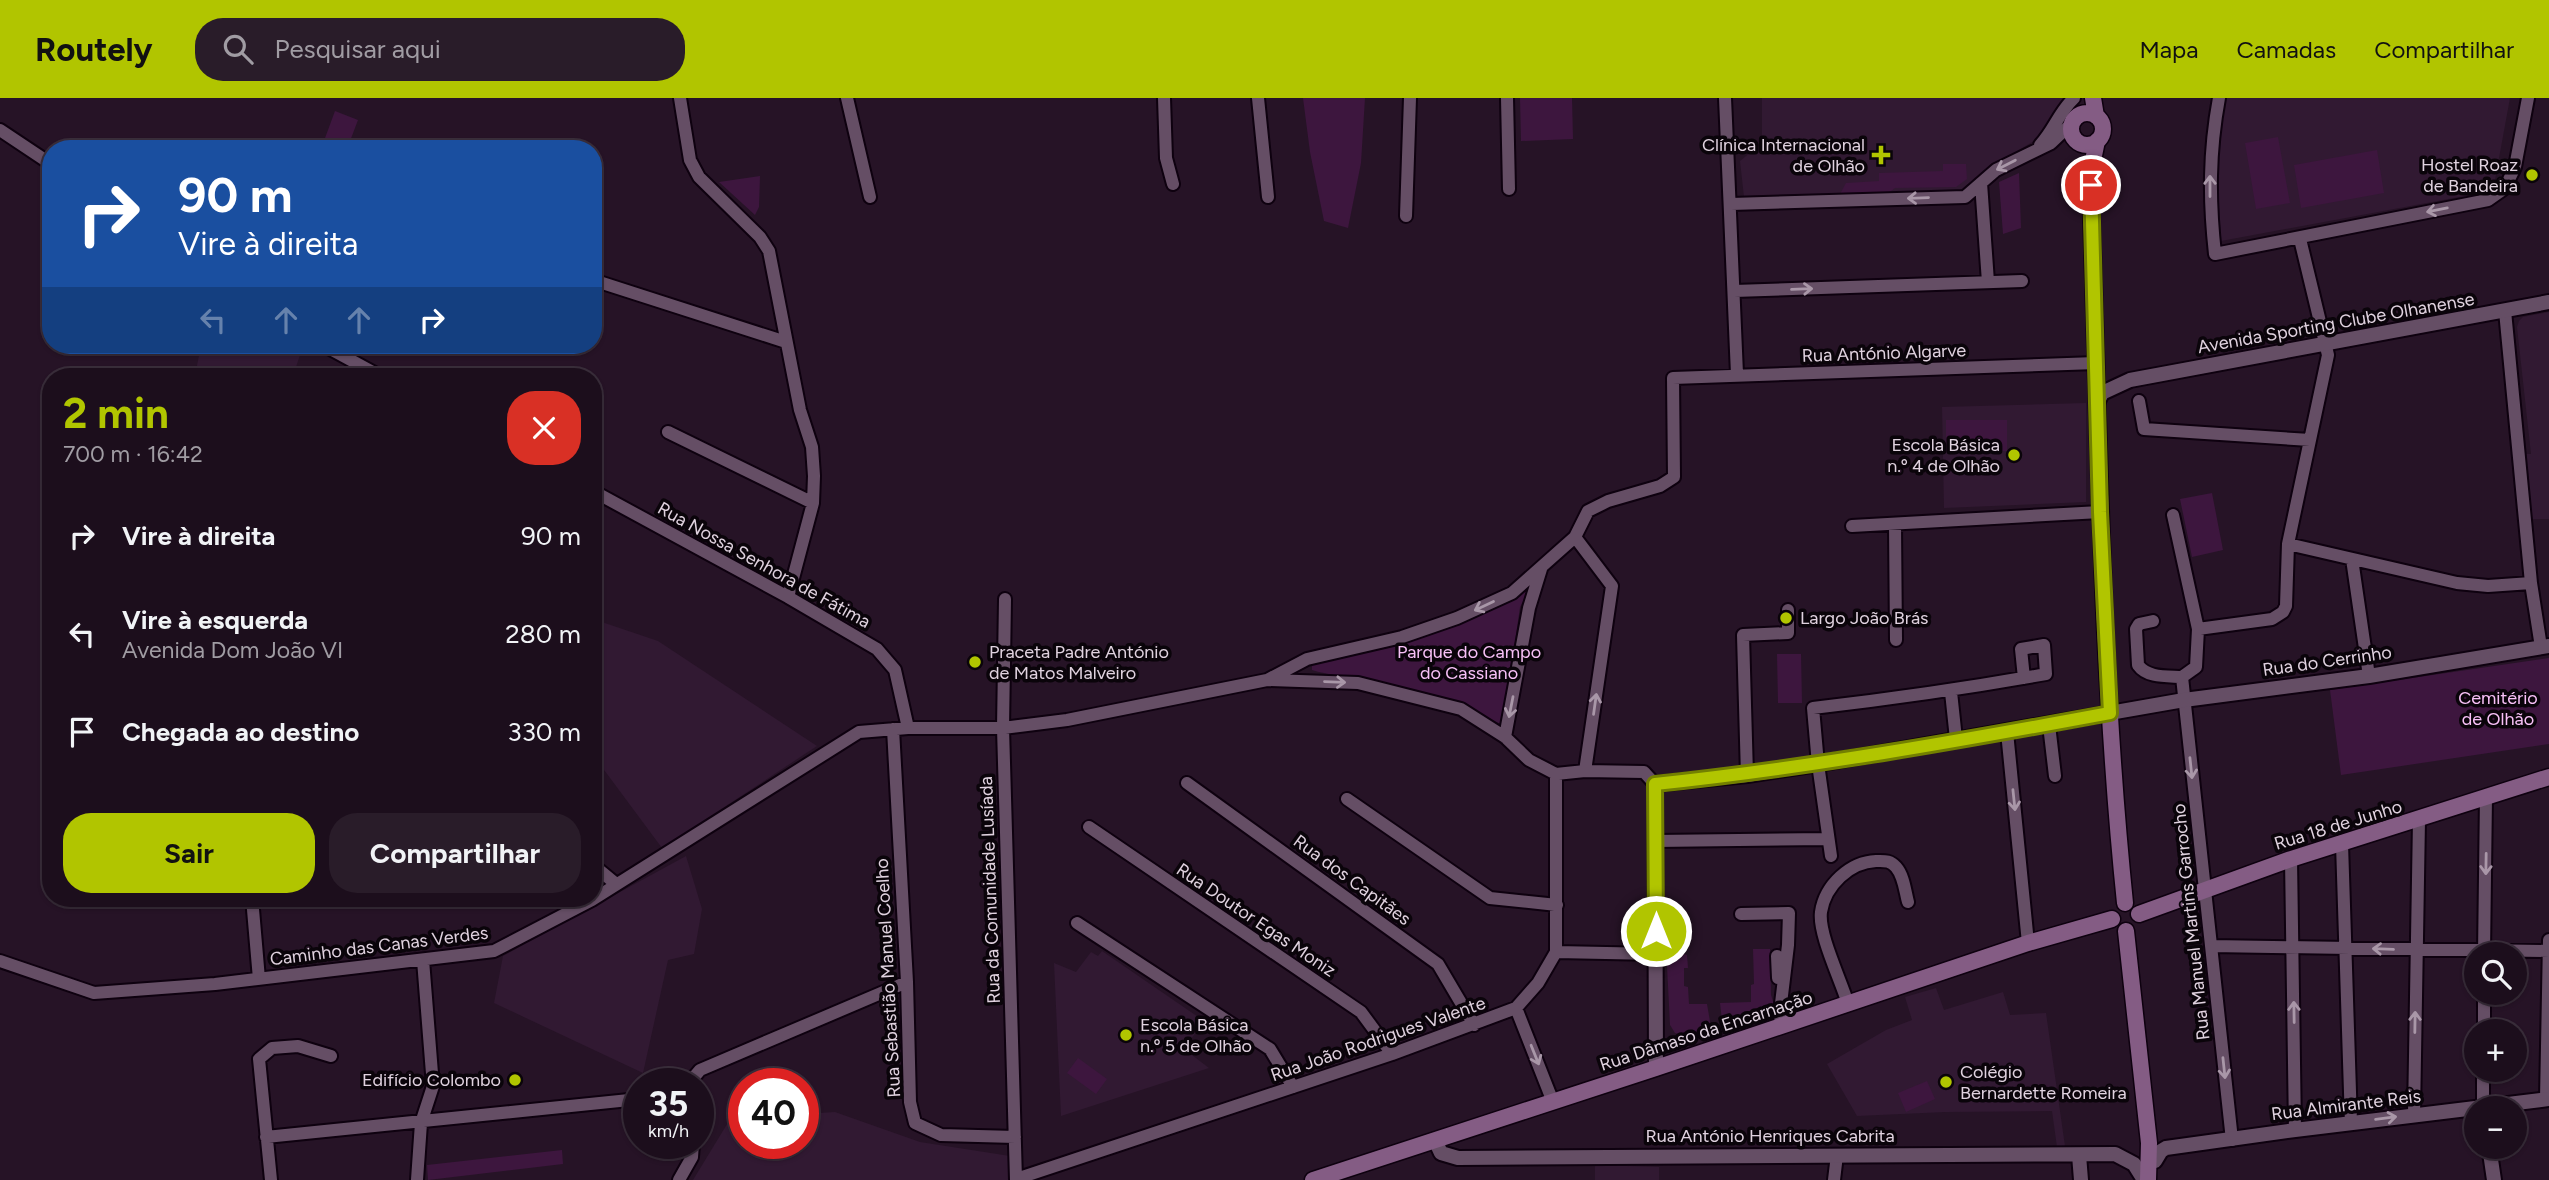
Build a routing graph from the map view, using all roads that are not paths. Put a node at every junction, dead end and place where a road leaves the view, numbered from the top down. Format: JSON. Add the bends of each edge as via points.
{"nodes":[{"id":1,"x":680,"y":98,"type":"edge"},
{"id":2,"x":847,"y":98,"type":"edge"},
{"id":3,"x":1164,"y":98,"type":"edge"},
{"id":4,"x":1258,"y":98,"type":"edge"},
{"id":5,"x":1410,"y":98,"type":"edge"},
{"id":6,"x":1507,"y":98,"type":"edge"},
{"id":7,"x":1725,"y":98,"type":"edge"},
{"id":8,"x":2074,"y":98,"type":"edge"},
{"id":9,"x":2080,"y":98,"type":"edge"},
{"id":10,"x":2093,"y":98,"type":"edge"},
{"id":11,"x":2219,"y":98,"type":"edge"},
{"id":12,"x":2528,"y":98,"type":"edge"},
{"id":13,"x":2096,"y":116,"type":"junction"},
{"id":14,"x":2074,"y":121,"type":"junction"},
{"id":15,"x":0,"y":130,"type":"edge"},
{"id":16,"x":2097,"y":141,"type":"junction"},
{"id":17,"x":2079,"y":143,"type":"junction"},
{"id":18,"x":2036,"y":149,"type":"junction"},
{"id":19,"x":42,"y":158,"type":"edge"},
{"id":20,"x":2090,"y":175,"type":"junction"},
{"id":21,"x":1981,"y":183,"type":"junction"},
{"id":22,"x":1174,"y":184,"type":"dead end"},
{"id":23,"x":1509,"y":189,"type":"dead end"},
{"id":24,"x":870,"y":197,"type":"dead end"},
{"id":25,"x":1268,"y":197,"type":"dead end"},
{"id":26,"x":1731,"y":204,"type":"junction"},
{"id":27,"x":1406,"y":216,"type":"dead end"},
{"id":28,"x":2300,"y":239,"type":"junction"},
{"id":29,"x":2022,"y":281,"type":"dead end"},
{"id":30,"x":1988,"y":282,"type":"junction"},
{"id":31,"x":602,"y":283,"type":"edge"},
{"id":32,"x":1734,"y":291,"type":"junction"},
{"id":33,"x":2549,"y":302,"type":"edge"},
{"id":34,"x":2505,"y":311,"type":"junction"},
{"id":35,"x":786,"y":342,"type":"junction"},
{"id":36,"x":2327,"y":343,"type":"junction"},
{"id":37,"x":340,"y":354,"type":"edge"},
{"id":38,"x":2096,"y":366,"type":"junction"},
{"id":39,"x":365,"y":368,"type":"edge"},
{"id":40,"x":1737,"y":374,"type":"junction"},
{"id":41,"x":2130,"y":380,"type":"junction"},
{"id":42,"x":2139,"y":401,"type":"dead end"},
{"id":43,"x":2097,"y":402,"type":"junction"},
{"id":44,"x":668,"y":432,"type":"dead end"},
{"id":45,"x":2310,"y":440,"type":"junction"},
{"id":46,"x":602,"y":496,"type":"edge"},
{"id":47,"x":813,"y":503,"type":"junction"},
{"id":48,"x":2100,"y":512,"type":"junction"},
{"id":49,"x":2173,"y":515,"type":"dead end"},
{"id":50,"x":1895,"y":525,"type":"junction"},
{"id":51,"x":1852,"y":526,"type":"dead end"},
{"id":52,"x":1575,"y":537,"type":"junction"},
{"id":53,"x":2288,"y":544,"type":"junction"},
{"id":54,"x":2352,"y":559,"type":"junction"},
{"id":55,"x":1541,"y":569,"type":"junction"},
{"id":56,"x":2531,"y":583,"type":"junction"},
{"id":57,"x":788,"y":597,"type":"junction"},
{"id":58,"x":1005,"y":599,"type":"dead end"},
{"id":59,"x":1788,"y":610,"type":"dead end"},
{"id":60,"x":2152,"y":621,"type":"dead end"},
{"id":61,"x":2198,"y":629,"type":"junction"},
{"id":62,"x":1896,"y":640,"type":"dead end"},
{"id":63,"x":2545,"y":646,"type":"edge"},
{"id":64,"x":2369,"y":676,"type":"junction"},
{"id":65,"x":2182,"y":677,"type":"junction"},
{"id":66,"x":2024,"y":678,"type":"dead end"},
{"id":67,"x":1267,"y":680,"type":"junction"},
{"id":68,"x":1951,"y":691,"type":"junction"},
{"id":69,"x":2184,"y":701,"type":"junction"},
{"id":70,"x":2110,"y":713,"type":"junction"},
{"id":71,"x":2049,"y":724,"type":"junction"},
{"id":72,"x":908,"y":728,"type":"junction"},
{"id":73,"x":1003,"y":728,"type":"junction"},
{"id":74,"x":893,"y":729,"type":"junction"},
{"id":75,"x":2007,"y":732,"type":"junction"},
{"id":76,"x":1505,"y":737,"type":"junction"},
{"id":77,"x":1956,"y":740,"type":"junction"},
{"id":78,"x":1818,"y":764,"type":"junction"},
{"id":79,"x":1585,"y":771,"type":"junction"},
{"id":80,"x":1556,"y":774,"type":"junction"},
{"id":81,"x":1747,"y":775,"type":"junction"},
{"id":82,"x":2055,"y":776,"type":"dead end"},
{"id":83,"x":2549,"y":777,"type":"edge"},
{"id":84,"x":1187,"y":783,"type":"dead end"},
{"id":85,"x":1655,"y":784,"type":"junction"},
{"id":86,"x":2487,"y":796,"type":"junction"},
{"id":87,"x":1347,"y":799,"type":"dead end"},
{"id":88,"x":2419,"y":820,"type":"junction"},
{"id":89,"x":1089,"y":827,"type":"dead end"},
{"id":90,"x":1828,"y":839,"type":"junction"},
{"id":91,"x":1655,"y":841,"type":"junction"},
{"id":92,"x":2342,"y":844,"type":"junction"},
{"id":93,"x":1831,"y":856,"type":"dead end"},
{"id":94,"x":2291,"y":859,"type":"junction"},
{"id":95,"x":602,"y":872,"type":"edge"},
{"id":96,"x":616,"y":884,"type":"junction"},
{"id":97,"x":2204,"y":889,"type":"junction"},
{"id":98,"x":602,"y":893,"type":"edge"},
{"id":99,"x":1908,"y":902,"type":"dead end"},
{"id":100,"x":2125,"y":903,"type":"junction"},
{"id":101,"x":1557,"y":905,"type":"junction"},
{"id":102,"x":253,"y":907,"type":"edge"},
{"id":103,"x":577,"y":907,"type":"edge"},
{"id":104,"x":1741,"y":914,"type":"dead end"},
{"id":105,"x":2140,"y":914,"type":"junction"},
{"id":106,"x":2112,"y":919,"type":"junction"},
{"id":107,"x":1077,"y":923,"type":"dead end"},
{"id":108,"x":2126,"y":931,"type":"junction"},
{"id":109,"x":2549,"y":940,"type":"edge"},
{"id":110,"x":2484,"y":942,"type":"edge"},
{"id":111,"x":2028,"y":943,"type":"junction"},
{"id":112,"x":2211,"y":946,"type":"junction"},
{"id":113,"x":2292,"y":948,"type":"junction"},
{"id":114,"x":2346,"y":948,"type":"junction"},
{"id":115,"x":2416,"y":950,"type":"junction"},
{"id":116,"x":2464,"y":951,"type":"edge"},
{"id":117,"x":2527,"y":951,"type":"edge"},
{"id":118,"x":2549,"y":951,"type":"edge"},
{"id":119,"x":1556,"y":952,"type":"junction"},
{"id":120,"x":1656,"y":954,"type":"junction"},
{"id":121,"x":1777,"y":956,"type":"dead end"},
{"id":122,"x":423,"y":960,"type":"junction"},
{"id":123,"x":0,"y":961,"type":"edge"},
{"id":124,"x":259,"y":979,"type":"junction"},
{"id":125,"x":907,"y":982,"type":"junction"},
{"id":126,"x":1782,"y":995,"type":"junction"},
{"id":127,"x":1848,"y":1004,"type":"junction"},
{"id":128,"x":1516,"y":1008,"type":"junction"},
{"id":129,"x":1474,"y":1025,"type":"junction"},
{"id":130,"x":1781,"y":1027,"type":"junction"},
{"id":131,"x":1392,"y":1054,"type":"junction"},
{"id":132,"x":331,"y":1056,"type":"dead end"},
{"id":133,"x":705,"y":1068,"type":"edge"},
{"id":134,"x":1656,"y":1068,"type":"junction"},
{"id":135,"x":1293,"y":1087,"type":"junction"},
{"id":136,"x":2548,"y":1100,"type":"edge"},
{"id":137,"x":623,"y":1101,"type":"edge"},
{"id":138,"x":1553,"y":1102,"type":"junction"},
{"id":139,"x":2527,"y":1102,"type":"edge"},
{"id":140,"x":2464,"y":1109,"type":"edge"},
{"id":141,"x":2414,"y":1115,"type":"junction"},
{"id":142,"x":421,"y":1123,"type":"junction"},
{"id":143,"x":2351,"y":1123,"type":"junction"},
{"id":144,"x":2295,"y":1130,"type":"junction"},
{"id":145,"x":266,"y":1137,"type":"junction"},
{"id":146,"x":1015,"y":1137,"type":"junction"},
{"id":147,"x":1435,"y":1140,"type":"junction"},
{"id":148,"x":2232,"y":1140,"type":"junction"},
{"id":149,"x":2149,"y":1143,"type":"junction"},
{"id":150,"x":1837,"y":1155,"type":"junction"},
{"id":151,"x":2079,"y":1155,"type":"junction"},
{"id":152,"x":691,"y":1159,"type":"edge"},
{"id":153,"x":2491,"y":1159,"type":"edge"},
{"id":154,"x":2155,"y":1161,"type":"junction"},
{"id":155,"x":271,"y":1180,"type":"edge"},
{"id":156,"x":417,"y":1180,"type":"edge"},
{"id":157,"x":680,"y":1180,"type":"edge"},
{"id":158,"x":1016,"y":1180,"type":"edge"},
{"id":159,"x":1313,"y":1180,"type":"edge"},
{"id":160,"x":1834,"y":1180,"type":"edge"},
{"id":161,"x":2081,"y":1180,"type":"edge"},
{"id":162,"x":2146,"y":1180,"type":"edge"},
{"id":163,"x":2156,"y":1180,"type":"edge"},
{"id":164,"x":2494,"y":1180,"type":"edge"}],
"edges":[{"from":1,"to":35,"type":"street","via":[[690,160],[699,177],[769,251]]},
{"from":2,"to":24,"type":"street"},
{"from":3,"to":22,"type":"street","via":[[1166,158]]},
{"from":4,"to":25,"type":"street"},
{"from":5,"to":27,"type":"street"},
{"from":6,"to":23,"type":"street"},
{"from":7,"to":26,"type":"street"},
{"from":8,"to":18,"type":"street"},
{"from":9,"to":14,"type":"main road"},
{"from":10,"to":13,"type":"main road"},
{"from":28,"to":11,"type":"street","one_way":true,"via":[[2215,254],[2211,146]]},
{"from":12,"to":28,"type":"street","one_way":true,"via":[[2515,167],[2505,188],[2488,201]]},
{"from":13,"to":14,"type":"main road","via":[[2087,113]]},
{"from":13,"to":16,"type":"main road","via":[[2102,128]]},
{"from":14,"to":17,"type":"main road","via":[[2071,132]]},
{"from":14,"to":18,"type":"street","via":[[2051,143]]},
{"from":15,"to":19,"type":"street"},
{"from":16,"to":17,"type":"main road"},
{"from":16,"to":20,"type":"main road"},
{"from":17,"to":20,"type":"main road"},
{"from":18,"to":21,"type":"street","one_way":true},
{"from":20,"to":38,"type":"main road"},
{"from":21,"to":26,"type":"street","one_way":true,"via":[[1965,197]]},
{"from":21,"to":30,"type":"street"},
{"from":26,"to":32,"type":"street"},
{"from":28,"to":36,"type":"street"},
{"from":29,"to":30,"type":"street"},
{"from":32,"to":30,"type":"street","one_way":true},
{"from":31,"to":35,"type":"street"},
{"from":32,"to":40,"type":"street"},
{"from":33,"to":34,"type":"street","name":"Avenida Sporting Clube Olhanense"},
{"from":34,"to":36,"type":"street","name":"Avenida Sporting Clube Olhanense"},
{"from":34,"to":56,"type":"street"},
{"from":35,"to":47,"type":"street","via":[[812,447]]},
{"from":36,"to":41,"type":"street","name":"Avenida Sporting Clube Olhanense"},
{"from":36,"to":45,"type":"street"},
{"from":37,"to":39,"type":"street"},
{"from":38,"to":40,"type":"street","name":"Rua António Algarve"},
{"from":38,"to":41,"type":"street","name":"Avenida Sporting Clube Olhanense","via":[[2112,377]]},
{"from":38,"to":43,"type":"main road"},
{"from":40,"to":52,"type":"street","name":"Rua António Algarve","via":[[1673,378],[1674,477],[1588,511]]},
{"from":41,"to":43,"type":"street","name":"Avenida Sporting Clube Olhanense","via":[[2102,393]]},
{"from":42,"to":45,"type":"street","via":[[2144,429]]},
{"from":43,"to":48,"type":"main road"},
{"from":44,"to":47,"type":"street"},
{"from":45,"to":53,"type":"street"},
{"from":46,"to":57,"type":"street","name":"Rua Nossa Senhora de Fátima"},
{"from":47,"to":57,"type":"street"},
{"from":48,"to":50,"type":"street"},
{"from":48,"to":70,"type":"main road"},
{"from":49,"to":61,"type":"street"},
{"from":50,"to":51,"type":"street"},
{"from":50,"to":62,"type":"street"},
{"from":52,"to":55,"type":"street"},
{"from":79,"to":52,"type":"street","one_way":true,"via":[[1612,586]]},
{"from":53,"to":54,"type":"street"},
{"from":53,"to":61,"type":"street","via":[[2283,612],[2273,619]]},
{"from":54,"to":56,"type":"street","via":[[2472,585]]},
{"from":54,"to":64,"type":"street"},
{"from":55,"to":67,"type":"street","one_way":true,"via":[[1512,593],[1457,618],[1402,637],[1307,659]]},
{"from":55,"to":76,"type":"street","one_way":true,"via":[[1529,608]]},
{"from":56,"to":63,"type":"street"},
{"from":57,"to":72,"type":"street","name":"Rua Nossa Senhora de Fátima","via":[[877,649],[895,670]]},
{"from":58,"to":73,"type":"street","name":"Rua da Comunidade Lusíada"},
{"from":59,"to":81,"type":"street","via":[[1788,632],[1743,635]]},
{"from":60,"to":65,"type":"street","via":[[2138,624],[2136,629],[2140,670]]},
{"from":61,"to":65,"type":"street","via":[[2196,667]]},
{"from":63,"to":64,"type":"street","name":"Rua do Cerrinho"},
{"from":64,"to":69,"type":"street","name":"Rua do Cerrinho"},
{"from":65,"to":69,"type":"street","name":"Rua Manuel Martins Garrocho"},
{"from":66,"to":68,"type":"street"},
{"from":67,"to":73,"type":"street","name":"Caminho das Canas Verdes"},
{"from":67,"to":76,"type":"street","one_way":true,"via":[[1358,683],[1461,709]]},
{"from":68,"to":77,"type":"street"},
{"from":68,"to":78,"type":"street","via":[[1813,708]]},
{"from":69,"to":70,"type":"street","name":"Rua do Cerrinho"},
{"from":69,"to":97,"type":"street","name":"Rua Manuel Martins Garrocho","one_way":true},
{"from":70,"to":71,"type":"street","name":"Rua do Cerrinho"},
{"from":70,"to":100,"type":"main road"},
{"from":71,"to":75,"type":"street","name":"Rua do Cerrinho"},
{"from":71,"to":82,"type":"street"},
{"from":72,"to":73,"type":"street","name":"Caminho das Canas Verdes"},
{"from":72,"to":74,"type":"street","name":"Caminho das Canas Verdes"},
{"from":73,"to":146,"type":"street","name":"Rua da Comunidade Lusíada"},
{"from":74,"to":96,"type":"street","name":"Caminho das Canas Verdes","via":[[859,732]]},
{"from":74,"to":125,"type":"street","name":"Rua Sebastião Manuel Coelho"},
{"from":75,"to":77,"type":"street","name":"Rua do Cerrinho"},
{"from":75,"to":111,"type":"street","one_way":true},
{"from":76,"to":80,"type":"street","via":[[1529,760]]},
{"from":77,"to":78,"type":"street","name":"Rua do Cerrinho"},
{"from":78,"to":81,"type":"street","name":"Rua do Cerrinho"},
{"from":78,"to":90,"type":"street"},
{"from":79,"to":80,"type":"street"},
{"from":79,"to":85,"type":"street","via":[[1644,772]]},
{"from":80,"to":101,"type":"street","name":"Rua João Rodrigues Valente"},
{"from":81,"to":85,"type":"street","name":"Rua do Cerrinho"},
{"from":83,"to":86,"type":"main road","name":"Rua 18 de Junho"},
{"from":84,"to":129,"type":"street","name":"Rua dos Capitães","via":[[1438,964]]},
{"from":85,"to":91,"type":"street"},
{"from":86,"to":88,"type":"main road","name":"Rua 18 de Junho"},
{"from":86,"to":110,"type":"street","one_way":true},
{"from":87,"to":101,"type":"street","via":[[1490,898]]},
{"from":88,"to":92,"type":"main road","name":"Rua 18 de Junho"},
{"from":88,"to":115,"type":"street"},
{"from":89,"to":131,"type":"street","name":"Rua Doutor Egas Moniz","via":[[1361,1012]]},
{"from":90,"to":91,"type":"street"},
{"from":90,"to":93,"type":"street"},
{"from":91,"to":120,"type":"street"},
{"from":92,"to":94,"type":"main road","name":"Rua 18 de Junho"},
{"from":92,"to":114,"type":"street"},
{"from":94,"to":97,"type":"main road","name":"Rua 18 de Junho"},
{"from":94,"to":113,"type":"street"},
{"from":95,"to":96,"type":"street"},
{"from":96,"to":98,"type":"street","name":"Caminho das Canas Verdes"},
{"from":97,"to":105,"type":"main road","name":"Rua 18 de Junho"},
{"from":97,"to":112,"type":"street","name":"Rua Manuel Martins Garrocho"},
{"from":99,"to":127,"type":"street","via":[[1901,876],[1887,861],[1855,866],[1832,888],[1821,920]]},
{"from":100,"to":105,"type":"main road"},
{"from":100,"to":106,"type":"main road","via":[[2113,910]]},
{"from":101,"to":119,"type":"street","name":"Rua João Rodrigues Valente"},
{"from":102,"to":124,"type":"street"},
{"from":103,"to":122,"type":"street","name":"Caminho das Canas Verdes","via":[[494,951]]},
{"from":104,"to":126,"type":"street","via":[[1789,913]]},
{"from":105,"to":108,"type":"main road","via":[[2137,925]]},
{"from":106,"to":108,"type":"main road"},
{"from":106,"to":111,"type":"main road","name":"Rua Dâmaso da Encarnação"},
{"from":107,"to":135,"type":"street","via":[[1270,1049]]},
{"from":108,"to":149,"type":"main road"},
{"from":109,"to":118,"type":"street"},
{"from":111,"to":127,"type":"main road","name":"Rua Dâmaso da Encarnação"},
{"from":112,"to":113,"type":"street"},
{"from":112,"to":148,"type":"street","name":"Rua Manuel Martins Garrocho","one_way":true},
{"from":113,"to":114,"type":"street"},
{"from":144,"to":113,"type":"street","one_way":true},
{"from":115,"to":114,"type":"street","one_way":true},
{"from":114,"to":143,"type":"street"},
{"from":115,"to":116,"type":"street"},
{"from":141,"to":115,"type":"street","one_way":true},
{"from":117,"to":118,"type":"street"},
{"from":118,"to":136,"type":"street"},
{"from":119,"to":120,"type":"street"},
{"from":119,"to":128,"type":"street","name":"Rua João Rodrigues Valente"},
{"from":120,"to":134,"type":"street"},
{"from":121,"to":126,"type":"street"},
{"from":122,"to":124,"type":"street","name":"Caminho das Canas Verdes"},
{"from":122,"to":142,"type":"street","via":[[433,1086]]},
{"from":123,"to":124,"type":"street","name":"Caminho das Canas Verdes","via":[[94,993]]},
{"from":125,"to":133,"type":"street"},
{"from":125,"to":146,"type":"street","name":"Rua Sebastião Manuel Coelho","via":[[910,1102],[915,1123],[941,1135]]},
{"from":126,"to":130,"type":"street"},
{"from":127,"to":130,"type":"main road","name":"Rua Dâmaso da Encarnação"},
{"from":128,"to":129,"type":"street","name":"Rua João Rodrigues Valente"},
{"from":128,"to":138,"type":"street","one_way":true},
{"from":129,"to":131,"type":"street","name":"Rua João Rodrigues Valente"},
{"from":130,"to":134,"type":"main road","name":"Rua Dâmaso da Encarnação"},
{"from":131,"to":135,"type":"street","name":"Rua João Rodrigues Valente"},
{"from":132,"to":145,"type":"street","via":[[298,1046],[272,1048],[259,1059]]},
{"from":134,"to":138,"type":"main road","name":"Rua Dâmaso da Encarnação"},
{"from":135,"to":158,"type":"street","name":"Rua João Rodrigues Valente"},
{"from":136,"to":139,"type":"street","name":"Rua Almirante Reis"},
{"from":137,"to":142,"type":"street"},
{"from":138,"to":147,"type":"main road","name":"Rua Dâmaso da Encarnação"},
{"from":140,"to":141,"type":"street","name":"Rua Almirante Reis"},
{"from":143,"to":141,"type":"street","name":"Rua Almirante Reis","one_way":true},
{"from":142,"to":145,"type":"street"},
{"from":142,"to":156,"type":"street"},
{"from":143,"to":144,"type":"street","name":"Rua Almirante Reis"},
{"from":144,"to":148,"type":"street","name":"Rua Almirante Reis"},
{"from":145,"to":155,"type":"street"},
{"from":146,"to":158,"type":"street","name":"Rua da Comunidade Lusíada"},
{"from":147,"to":150,"type":"street","name":"Rua António Henriques Cabrita","via":[[1441,1153],[1458,1158]]},
{"from":147,"to":159,"type":"main road","name":"Rua Dâmaso da Encarnação"},
{"from":148,"to":154,"type":"street","name":"Rua Almirante Reis","via":[[2166,1148]]},
{"from":149,"to":154,"type":"main road"},
{"from":149,"to":162,"type":"main road"},
{"from":150,"to":151,"type":"street","name":"Rua António Henriques Cabrita"},
{"from":150,"to":160,"type":"street"},
{"from":151,"to":161,"type":"street"},
{"from":151,"to":162,"type":"street","name":"Rua António Henriques Cabrita","via":[[2115,1154],[2134,1164]]},
{"from":152,"to":157,"type":"street"},
{"from":153,"to":164,"type":"street"},
{"from":154,"to":163,"type":"main road"}]}
